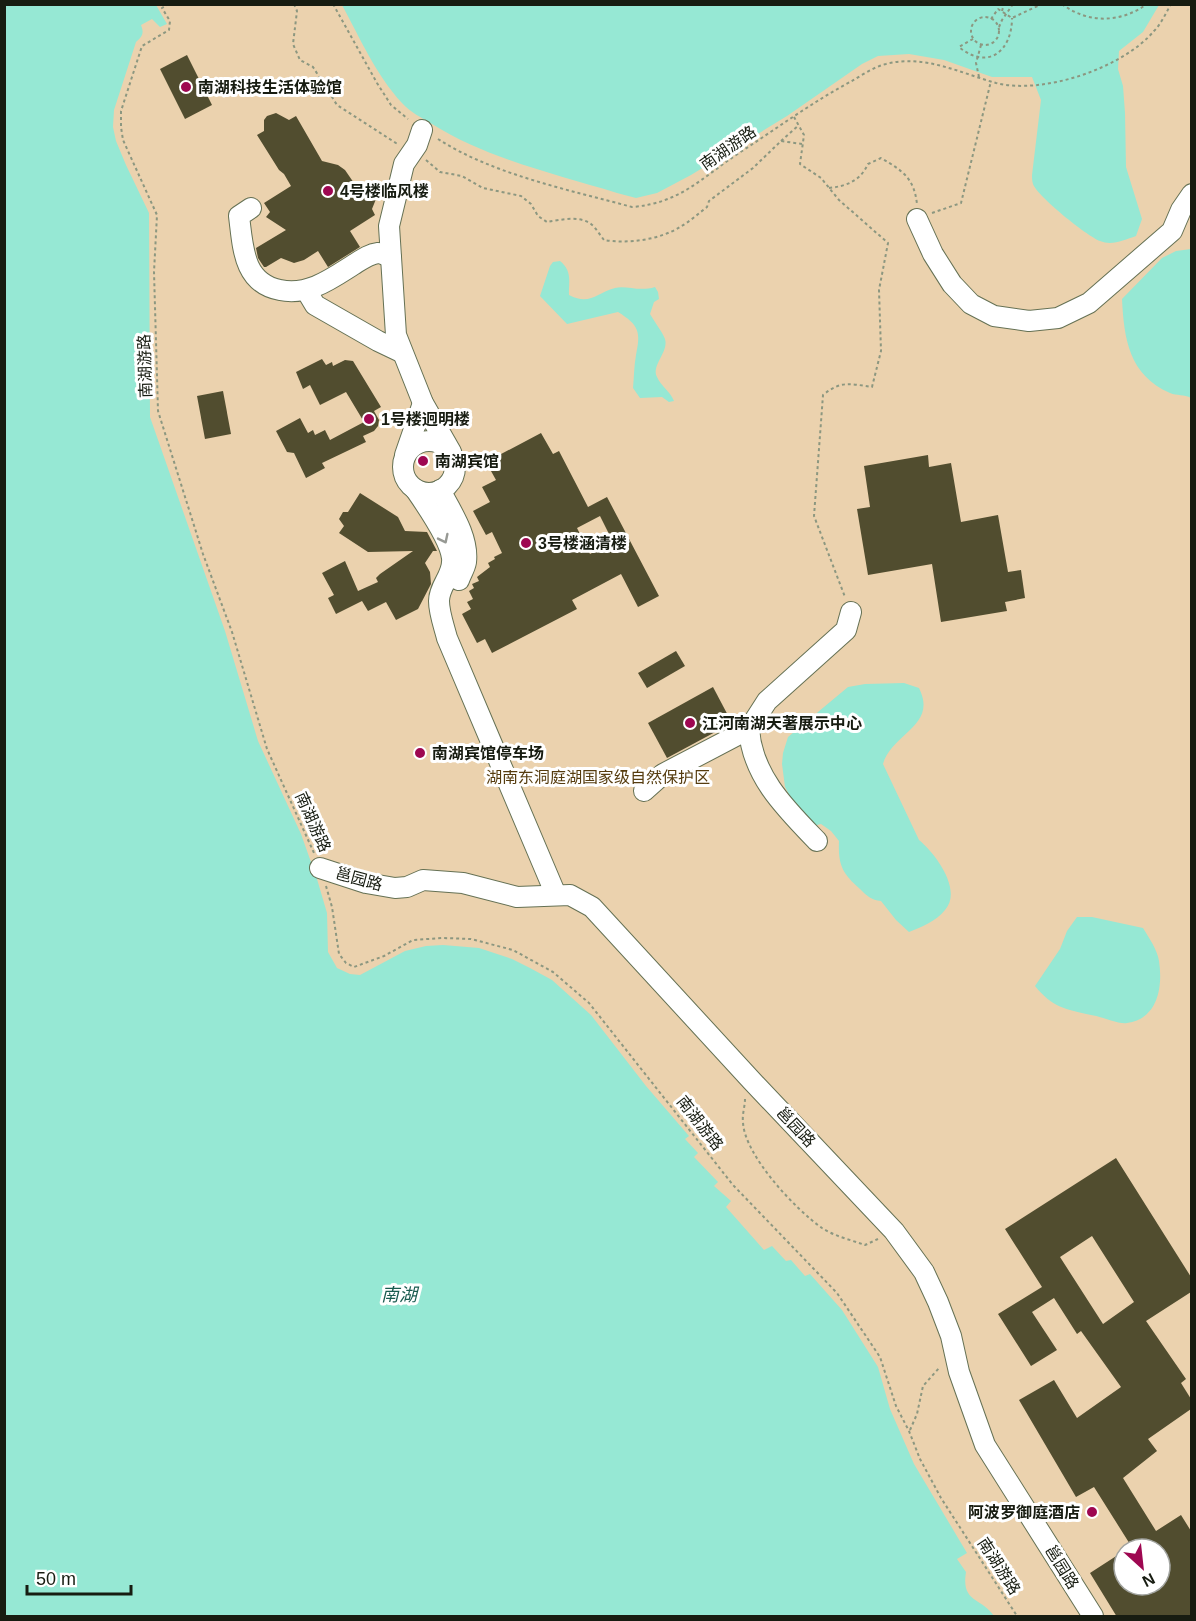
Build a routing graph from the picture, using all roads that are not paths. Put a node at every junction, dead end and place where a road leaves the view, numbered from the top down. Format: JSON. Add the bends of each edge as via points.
{"nodes":[{"id":1,"x":416,"y":143,"type":"road end"},
{"id":2,"x":1191,"y":194,"type":"edge"},
{"id":3,"x":251,"y":208,"type":"dead end"},
{"id":4,"x":917,"y":219,"type":"road end"},
{"id":5,"x":391,"y":258,"type":"junction"},
{"id":6,"x":306,"y":290,"type":"junction"},
{"id":7,"x":401,"y":352,"type":"junction"},
{"id":8,"x":423,"y":403,"type":"junction"},
{"id":9,"x":451,"y":452,"type":"junction"},
{"id":10,"x":404,"y":460,"type":"junction"},
{"id":11,"x":415,"y":489,"type":"junction"},
{"id":12,"x":440,"y":490,"type":"junction"},
{"id":13,"x":851,"y":612,"type":"road end"},
{"id":14,"x":749,"y":729,"type":"junction"},
{"id":15,"x":644,"y":791,"type":"dead end"},
{"id":16,"x":817,"y":841,"type":"dead end"},
{"id":17,"x":320,"y":868,"type":"road end"},
{"id":18,"x":563,"y":895,"type":"junction"},
{"id":19,"x":1093,"y":1617,"type":"edge"}],
"edges":[{"from":1,"to":5,"type":"street","via":[[404,164],[389,226]]},
{"from":2,"to":4,"type":"street","via":[[1172,231],[1089,303],[1058,318],[1029,321],[994,316],[971,304],[939,264]]},
{"from":3,"to":6,"type":"street","via":[[239,216],[252,272],[271,288]]},
{"from":5,"to":6,"type":"street","via":[[380,253],[367,256]]},
{"from":5,"to":7,"type":"street","via":[[396,335]]},
{"from":6,"to":7,"type":"street","via":[[315,304]]},
{"from":7,"to":8,"type":"street"},
{"from":8,"to":9,"type":"street"},
{"from":8,"to":10,"type":"street"},
{"from":9,"to":10,"type":"street","via":[[445,445],[428,441],[412,446]]},
{"from":9,"to":12,"type":"street","via":[[453,478]]},
{"from":10,"to":11,"type":"street","via":[[405,476]]},
{"from":11,"to":12,"type":"street"},
{"from":11,"to":18,"type":"street","one_way":true,"via":[[452,558],[451,572],[442,585],[439,601],[447,638]]},
{"from":12,"to":18,"type":"street","via":[[465,547],[466,562],[451,594],[453,622]]},
{"from":13,"to":14,"type":"street","via":[[846,630],[767,701]]},
{"from":14,"to":15,"type":"street","via":[[663,774]]},
{"from":14,"to":16,"type":"street","via":[[756,763],[765,782]]},
{"from":17,"to":18,"type":"street","name":"邕园路","via":[[394,888],[423,880],[463,883],[517,897]]},
{"from":18,"to":19,"type":"street","name":"邕园路","via":[[592,907],[894,1231],[924,1272],[939,1302],[985,1445]]}]}
